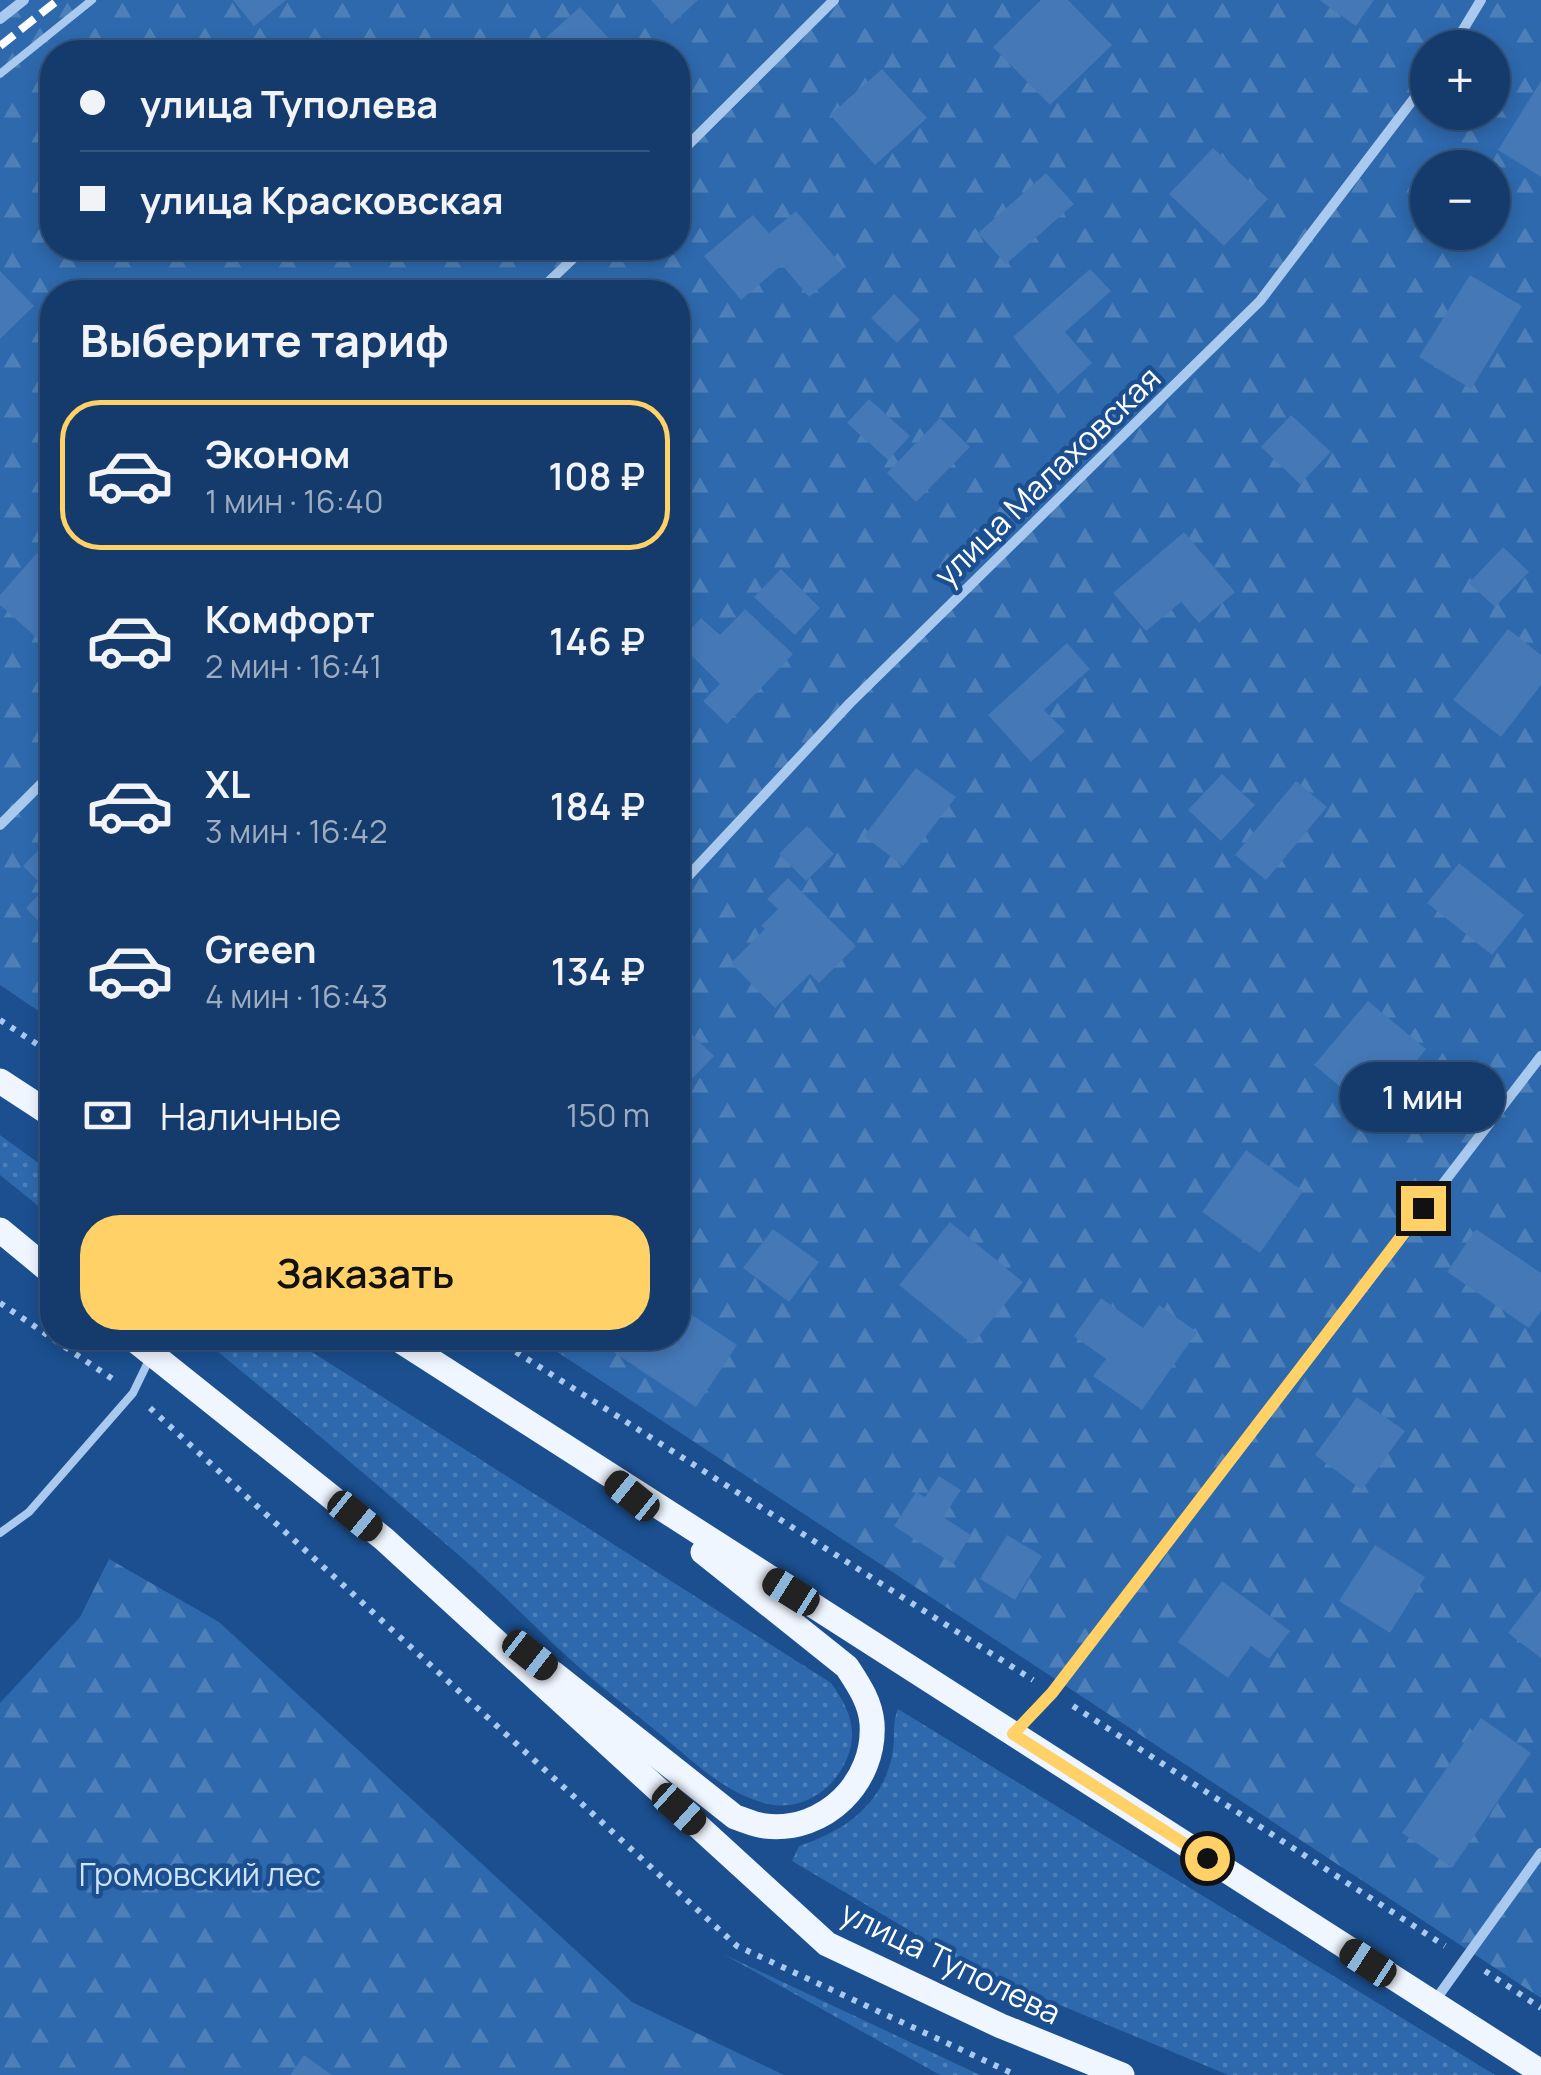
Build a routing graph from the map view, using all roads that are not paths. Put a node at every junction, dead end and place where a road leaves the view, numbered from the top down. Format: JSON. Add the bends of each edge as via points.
{"nodes":[{"id":1,"x":24,"y":0,"type":"edge"},
{"id":2,"x":92,"y":0,"type":"edge"},
{"id":3,"x":834,"y":0,"type":"edge"},
{"id":4,"x":1482,"y":0,"type":"edge"},
{"id":5,"x":0,"y":18,"type":"edge"},
{"id":6,"x":1463,"y":30,"type":"edge"},
{"id":7,"x":42,"y":40,"type":"edge"},
{"id":8,"x":40,"y":42,"type":"edge"},
{"id":9,"x":0,"y":74,"type":"edge"},
{"id":10,"x":1410,"y":104,"type":"edge"},
{"id":11,"x":690,"y":143,"type":"edge"},
{"id":12,"x":571,"y":260,"type":"edge"},
{"id":13,"x":551,"y":280,"type":"edge"},
{"id":14,"x":40,"y":785,"type":"edge"},
{"id":15,"x":0,"y":825,"type":"edge"},
{"id":16,"x":690,"y":874,"type":"edge"},
{"id":17,"x":1541,"y":1056,"type":"edge"},
{"id":18,"x":0,"y":1080,"type":"edge"},
{"id":19,"x":40,"y":1106,"type":"edge"},
{"id":20,"x":0,"y":1230,"type":"edge"},
{"id":21,"x":40,"y":1263,"type":"edge"},
{"id":22,"x":141,"y":1350,"type":"edge"},
{"id":23,"x":147,"y":1350,"type":"edge"},
{"id":24,"x":414,"y":1350,"type":"edge"},
{"id":25,"x":601,"y":1471,"type":"junction"},
{"id":26,"x":0,"y":1534,"type":"edge"},
{"id":27,"x":384,"y":1539,"type":"junction"},
{"id":28,"x":1013,"y":1734,"type":"junction"},
{"id":29,"x":1541,"y":1853,"type":"edge"},
{"id":30,"x":1432,"y":2004,"type":"junction"},
{"id":31,"x":1541,"y":2072,"type":"edge"},
{"id":32,"x":1122,"y":2075,"type":"edge"}],
"edges":[{"from":1,"to":5,"type":"street"},
{"from":2,"to":7,"type":"lane"},
{"from":3,"to":11,"type":"street"},
{"from":4,"to":6,"type":"street"},
{"from":8,"to":9,"type":"lane"},
{"from":10,"to":16,"type":"street","name":"улица Малаховская","via":[[1260,301],[850,703]]},
{"from":12,"to":13,"type":"street"},
{"from":14,"to":15,"type":"street"},
{"from":17,"to":28,"type":"street","via":[[1052,1693]]},
{"from":18,"to":19,"type":"main road"},
{"from":20,"to":21,"type":"main road"},
{"from":22,"to":26,"type":"lane","via":[[132,1393],[29,1512]]},
{"from":23,"to":27,"type":"main road","name":"улица Туполева"},
{"from":24,"to":25,"type":"main road"},
{"from":25,"to":27,"type":"main road","via":[[846,1667],[872,1719],[862,1776],[844,1800],[792,1826],[735,1817]]},
{"from":25,"to":28,"type":"main road"},
{"from":27,"to":32,"type":"main road","name":"улица Туполева","via":[[827,1944]]},
{"from":28,"to":30,"type":"main road"},
{"from":29,"to":30,"type":"street"},
{"from":30,"to":31,"type":"main road"}]}
